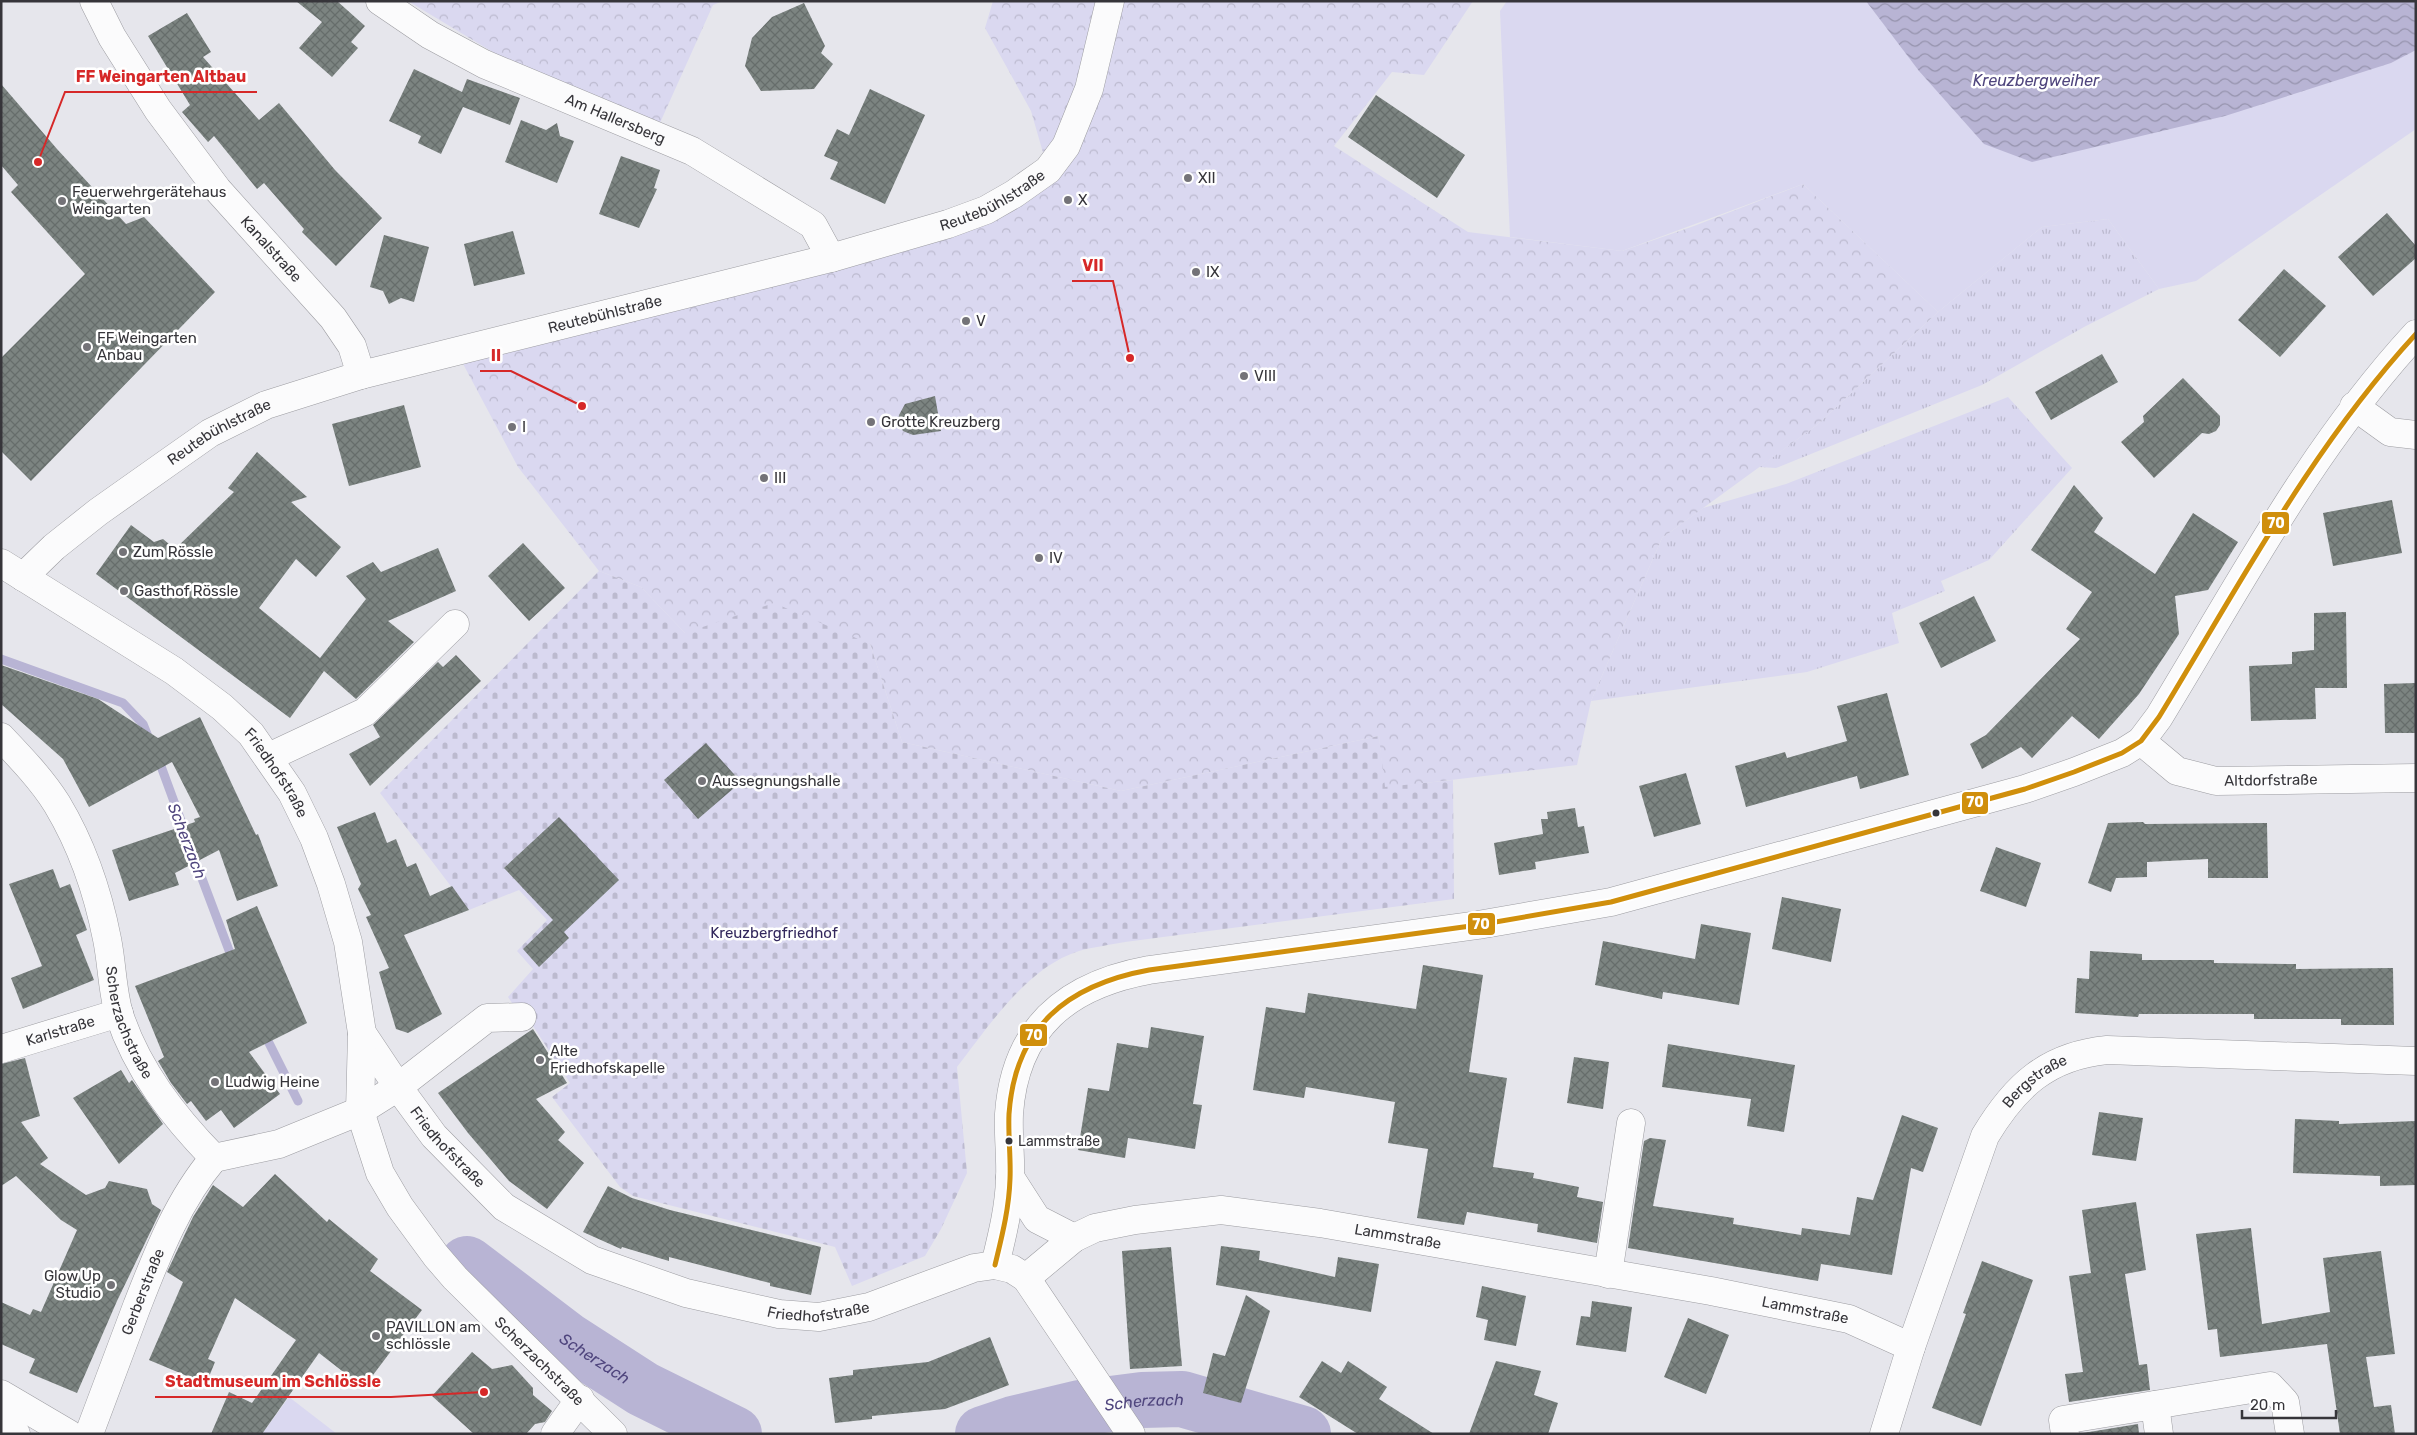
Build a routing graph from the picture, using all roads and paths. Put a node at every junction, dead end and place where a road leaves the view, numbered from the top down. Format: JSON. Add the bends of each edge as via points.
{"nodes":[{"id":1,"x":94,"y":1,"type":"edge"},
{"id":2,"x":380,"y":1,"type":"edge"},
{"id":3,"x":1110,"y":1,"type":"edge"},
{"id":4,"x":831,"y":258,"type":"junction"},
{"id":5,"x":2416,"y":334,"type":"edge"},
{"id":6,"x":361,"y":375,"type":"junction"},
{"id":7,"x":2354,"y":406,"type":"junction"},
{"id":8,"x":2416,"y":435,"type":"edge"},
{"id":9,"x":7,"y":568,"type":"edge"},
{"id":10,"x":455,"y":624,"type":"dead end"},
{"id":11,"x":1,"y":737,"type":"edge"},
{"id":12,"x":2141,"y":740,"type":"junction"},
{"id":13,"x":269,"y":757,"type":"junction"},
{"id":14,"x":2416,"y":778,"type":"edge"},
{"id":15,"x":119,"y":1013,"type":"junction"},
{"id":16,"x":522,"y":1017,"type":"dead end"},
{"id":17,"x":362,"y":1033,"type":"junction"},
{"id":18,"x":1,"y":1049,"type":"edge"},
{"id":19,"x":2416,"y":1061,"type":"edge"},
{"id":20,"x":398,"y":1087,"type":"junction"},
{"id":21,"x":360,"y":1111,"type":"junction"},
{"id":22,"x":1631,"y":1123,"type":"dead end"},
{"id":23,"x":214,"y":1158,"type":"junction"},
{"id":24,"x":1010,"y":1177,"type":"junction"},
{"id":25,"x":1074,"y":1238,"type":"junction"},
{"id":26,"x":995,"y":1265,"type":"junction"},
{"id":27,"x":1608,"y":1274,"type":"junction"},
{"id":28,"x":1026,"y":1278,"type":"junction"},
{"id":29,"x":1910,"y":1347,"type":"junction"},
{"id":30,"x":1,"y":1394,"type":"edge"},
{"id":31,"x":580,"y":1399,"type":"junction"},
{"id":32,"x":2155,"y":1405,"type":"junction"},
{"id":33,"x":1,"y":1424,"type":"edge"},
{"id":34,"x":1127,"y":1427,"type":"edge"},
{"id":35,"x":16,"y":1434,"type":"edge"},
{"id":36,"x":69,"y":1434,"type":"edge"},
{"id":37,"x":89,"y":1434,"type":"edge"},
{"id":38,"x":555,"y":1434,"type":"edge"},
{"id":39,"x":613,"y":1434,"type":"edge"},
{"id":40,"x":1884,"y":1434,"type":"edge"},
{"id":41,"x":2065,"y":1434,"type":"edge"},
{"id":42,"x":2158,"y":1434,"type":"edge"},
{"id":43,"x":2290,"y":1434,"type":"edge"}],
"edges":[{"from":1,"to":6,"type":"street","name":"Kanalstraße","via":[[112,37],[158,110],[217,189],[333,318],[352,346]]},
{"from":2,"to":4,"type":"street","name":"Am Hallersberg","via":[[430,35],[484,64],[692,151],[813,225]]},
{"from":3,"to":4,"type":"street","name":"Reutebühlstraße","via":[[1089,89],[1066,146],[1048,170],[986,210]]},
{"from":4,"to":6,"type":"street","name":"Reutebühlstraße"},
{"from":5,"to":7,"type":"street"},
{"from":6,"to":9,"type":"street","name":"Reutebühlstraße","via":[[266,405],[210,433],[98,512],[54,548]]},
{"from":7,"to":8,"type":"street","via":[[2390,432]]},
{"from":7,"to":12,"type":"street","via":[[2312,465],[2160,717]]},
{"from":9,"to":13,"type":"street","name":"Friedhofstraße","via":[[174,671],[215,701],[251,734]]},
{"from":10,"to":13,"type":"street","via":[[365,712]]},
{"from":11,"to":15,"type":"street","name":"Scherzachstraße","via":[[24,760],[56,804],[90,876],[107,938]]},
{"from":12,"to":14,"type":"street","name":"Altdorfstraße","via":[[2177,771],[2216,781]]},
{"from":12,"to":24,"type":"street","via":[[2122,753],[2094,765],[2025,789],[1612,902],[1478,925],[1149,970],[1102,982],[1061,1004],[1038,1026],[1023,1054],[1009,1113]]},
{"from":13,"to":17,"type":"street","name":"Friedhofstraße","via":[[292,793],[314,838],[331,884],[348,942]]},
{"from":15,"to":18,"type":"street","name":"Karlstraße"},
{"from":15,"to":23,"type":"street","name":"Scherzachstraße","via":[[134,1051],[157,1090],[187,1131]]},
{"from":16,"to":20,"type":"street","via":[[487,1018]]},
{"from":17,"to":20,"type":"street","name":"Friedhofstraße"},
{"from":17,"to":21,"type":"street","name":"Scherzachstraße"},
{"from":19,"to":29,"type":"street","name":"Bergstraße","via":[[2107,1050],[2081,1053],[2048,1066],[2000,1110],[1984,1136]]},
{"from":20,"to":21,"type":"street"},
{"from":20,"to":26,"type":"street","name":"Friedhofstraße","via":[[441,1144],[504,1207],[592,1260],[686,1293],[779,1314],[819,1317],[869,1307],[974,1268]]},
{"from":21,"to":23,"type":"street","via":[[279,1144]]},
{"from":21,"to":31,"type":"street","name":"Scherzachstraße","via":[[380,1173],[436,1256],[484,1308]]},
{"from":22,"to":27,"type":"street"},
{"from":23,"to":37,"type":"street","name":"Gerberstraße","via":[[198,1177],[175,1217]]},
{"from":24,"to":25,"type":"street","via":[[1037,1219]]},
{"from":24,"to":26,"type":"street","via":[[1007,1214]]},
{"from":25,"to":27,"type":"street","name":"Lammstraße","via":[[1095,1228],[1135,1220],[1221,1210],[1320,1223]]},
{"from":25,"to":28,"type":"street","name":"Lammstraße"},
{"from":26,"to":28,"type":"street","name":"Friedhofstraße","via":[[1012,1269]]},
{"from":27,"to":29,"type":"street","name":"Lammstraße","via":[[1850,1319]]},
{"from":28,"to":34,"type":"street","name":"Friedhofstraße"},
{"from":29,"to":40,"type":"street","name":"Bergstraße"},
{"from":30,"to":36,"type":"street"},
{"from":31,"to":38,"type":"street"},
{"from":31,"to":39,"type":"street","name":"Scherzachstraße"},
{"from":32,"to":41,"type":"street","via":[[2063,1420]]},
{"from":32,"to":42,"type":"street"},
{"from":32,"to":43,"type":"street","via":[[2270,1386],[2285,1402]]},
{"from":33,"to":35,"type":"street"}]}
